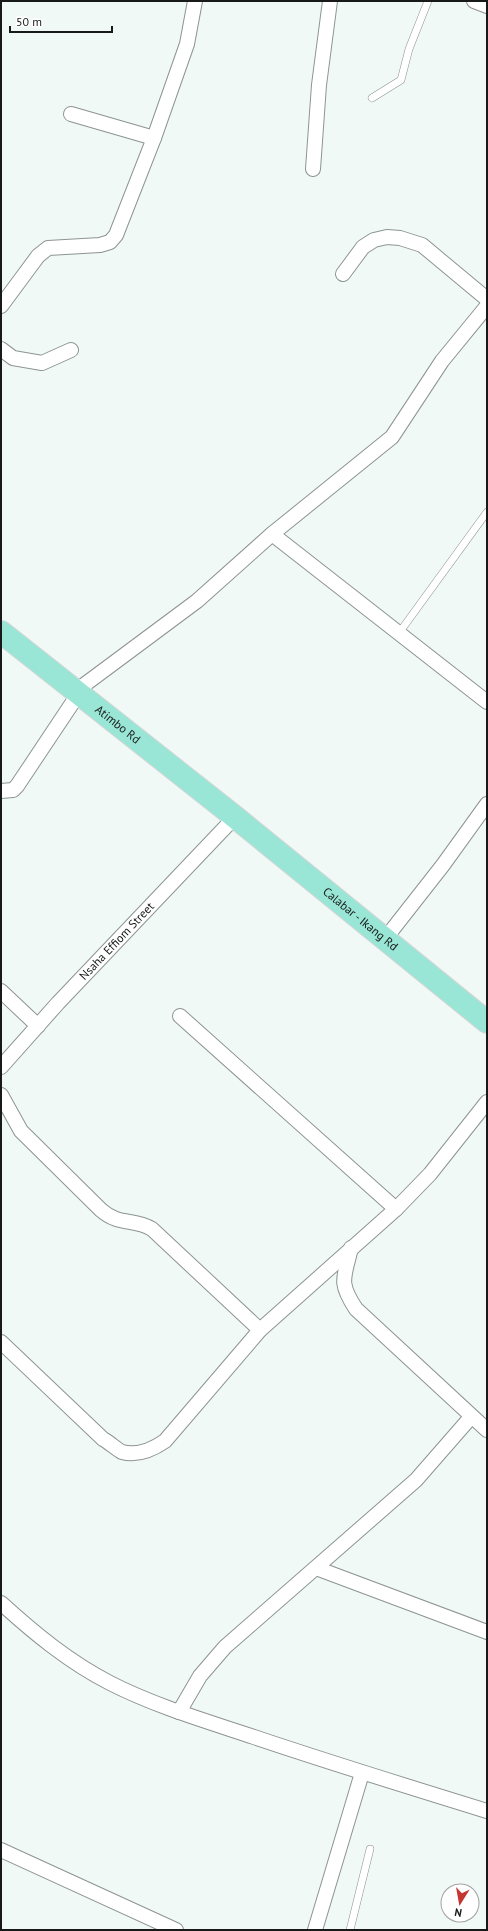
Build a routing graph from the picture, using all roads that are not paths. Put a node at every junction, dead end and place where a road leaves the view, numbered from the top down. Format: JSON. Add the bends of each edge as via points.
{"nodes":[{"id":1,"x":194,"y":1,"type":"edge"},
{"id":2,"x":330,"y":1,"type":"edge"},
{"id":3,"x":428,"y":1,"type":"edge"},
{"id":4,"x":372,"y":98,"type":"dead end"},
{"id":5,"x":71,"y":114,"type":"dead end"},
{"id":6,"x":154,"y":138,"type":"junction"},
{"id":7,"x":313,"y":169,"type":"dead end"},
{"id":8,"x":343,"y":274,"type":"dead end"},
{"id":9,"x":487,"y":299,"type":"edge"},
{"id":10,"x":1,"y":306,"type":"edge"},
{"id":11,"x":487,"y":306,"type":"edge"},
{"id":12,"x":1,"y":349,"type":"edge"},
{"id":13,"x":71,"y":350,"type":"dead end"},
{"id":14,"x":487,"y":512,"type":"edge"},
{"id":15,"x":272,"y":534,"type":"junction"},
{"id":16,"x":1,"y":632,"type":"edge"},
{"id":17,"x":398,"y":633,"type":"junction"},
{"id":18,"x":77,"y":692,"type":"junction"},
{"id":19,"x":487,"y":702,"type":"edge"},
{"id":20,"x":1,"y":791,"type":"edge"},
{"id":21,"x":487,"y":804,"type":"edge"},
{"id":22,"x":235,"y":817,"type":"junction"},
{"id":23,"x":385,"y":939,"type":"junction"},
{"id":24,"x":1,"y":991,"type":"edge"},
{"id":25,"x":180,"y":1016,"type":"dead end"},
{"id":26,"x":487,"y":1022,"type":"edge"},
{"id":27,"x":38,"y":1026,"type":"junction"},
{"id":28,"x":1,"y":1067,"type":"edge"},
{"id":29,"x":1,"y":1095,"type":"edge"},
{"id":30,"x":487,"y":1102,"type":"edge"},
{"id":31,"x":396,"y":1209,"type":"junction"},
{"id":32,"x":351,"y":1248,"type":"junction"},
{"id":33,"x":260,"y":1330,"type":"junction"},
{"id":34,"x":1,"y":1342,"type":"edge"},
{"id":35,"x":470,"y":1416,"type":"junction"},
{"id":36,"x":487,"y":1430,"type":"edge"},
{"id":37,"x":316,"y":1568,"type":"junction"},
{"id":38,"x":1,"y":1603,"type":"edge"},
{"id":39,"x":487,"y":1632,"type":"edge"},
{"id":40,"x":179,"y":1712,"type":"junction"},
{"id":41,"x":362,"y":1773,"type":"junction"},
{"id":42,"x":487,"y":1811,"type":"edge"},
{"id":43,"x":370,"y":1849,"type":"dead end"},
{"id":44,"x":1,"y":1850,"type":"edge"},
{"id":45,"x":176,"y":1930,"type":"edge"},
{"id":46,"x":315,"y":1930,"type":"edge"},
{"id":47,"x":350,"y":1930,"type":"edge"}],
"edges":[{"from":1,"to":6,"type":"street","via":[[187,44]]},
{"from":2,"to":7,"type":"street","via":[[319,84]]},
{"from":3,"to":4,"type":"lane","via":[[409,49],[401,80]]},
{"from":5,"to":6,"type":"street"},
{"from":6,"to":10,"type":"street","via":[[116,235],[110,242],[100,245],[48,248],[38,256]]},
{"from":8,"to":9,"type":"street","via":[[363,247],[374,240],[400,238],[422,244]]},
{"from":11,"to":15,"type":"street","via":[[442,361],[392,437]]},
{"from":12,"to":13,"type":"street","via":[[13,358],[42,363]]},
{"from":14,"to":17,"type":"lane"},
{"from":15,"to":17,"type":"street"},
{"from":15,"to":18,"type":"street","via":[[197,601]]},
{"from":16,"to":18,"type":"main road","name":"Atimbo Rd"},
{"from":17,"to":19,"type":"street"},
{"from":18,"to":20,"type":"street","via":[[17,786],[13,790]]},
{"from":18,"to":22,"type":"main road","name":"Atimbo Rd"},
{"from":21,"to":23,"type":"street"},
{"from":22,"to":23,"type":"main road","name":"Calabar - Ikang Rd"},
{"from":22,"to":27,"type":"street","name":"Nsaha Effiom Street"},
{"from":23,"to":26,"type":"main road","name":"Calabar - Ikang Rd"},
{"from":24,"to":27,"type":"street"},
{"from":25,"to":31,"type":"street"},
{"from":27,"to":28,"type":"street","name":"Nsaha Effiom Street"},
{"from":29,"to":33,"type":"street","via":[[21,1131],[101,1210],[110,1218],[146,1225],[152,1229]]},
{"from":30,"to":31,"type":"street","via":[[430,1174]]},
{"from":31,"to":32,"type":"street"},
{"from":32,"to":33,"type":"street"},
{"from":32,"to":35,"type":"street","via":[[344,1287],[356,1309]]},
{"from":33,"to":34,"type":"street","via":[[165,1441],[138,1453],[121,1452],[103,1438]]},
{"from":35,"to":36,"type":"street"},
{"from":35,"to":37,"type":"street","via":[[416,1480]]},
{"from":37,"to":39,"type":"street"},
{"from":37,"to":40,"type":"street","via":[[213,1659]]},
{"from":38,"to":40,"type":"street","via":[[60,1653],[109,1682]]},
{"from":40,"to":41,"type":"street"},
{"from":41,"to":42,"type":"street"},
{"from":41,"to":46,"type":"street"},
{"from":43,"to":47,"type":"lane"},
{"from":44,"to":45,"type":"street"}]}
